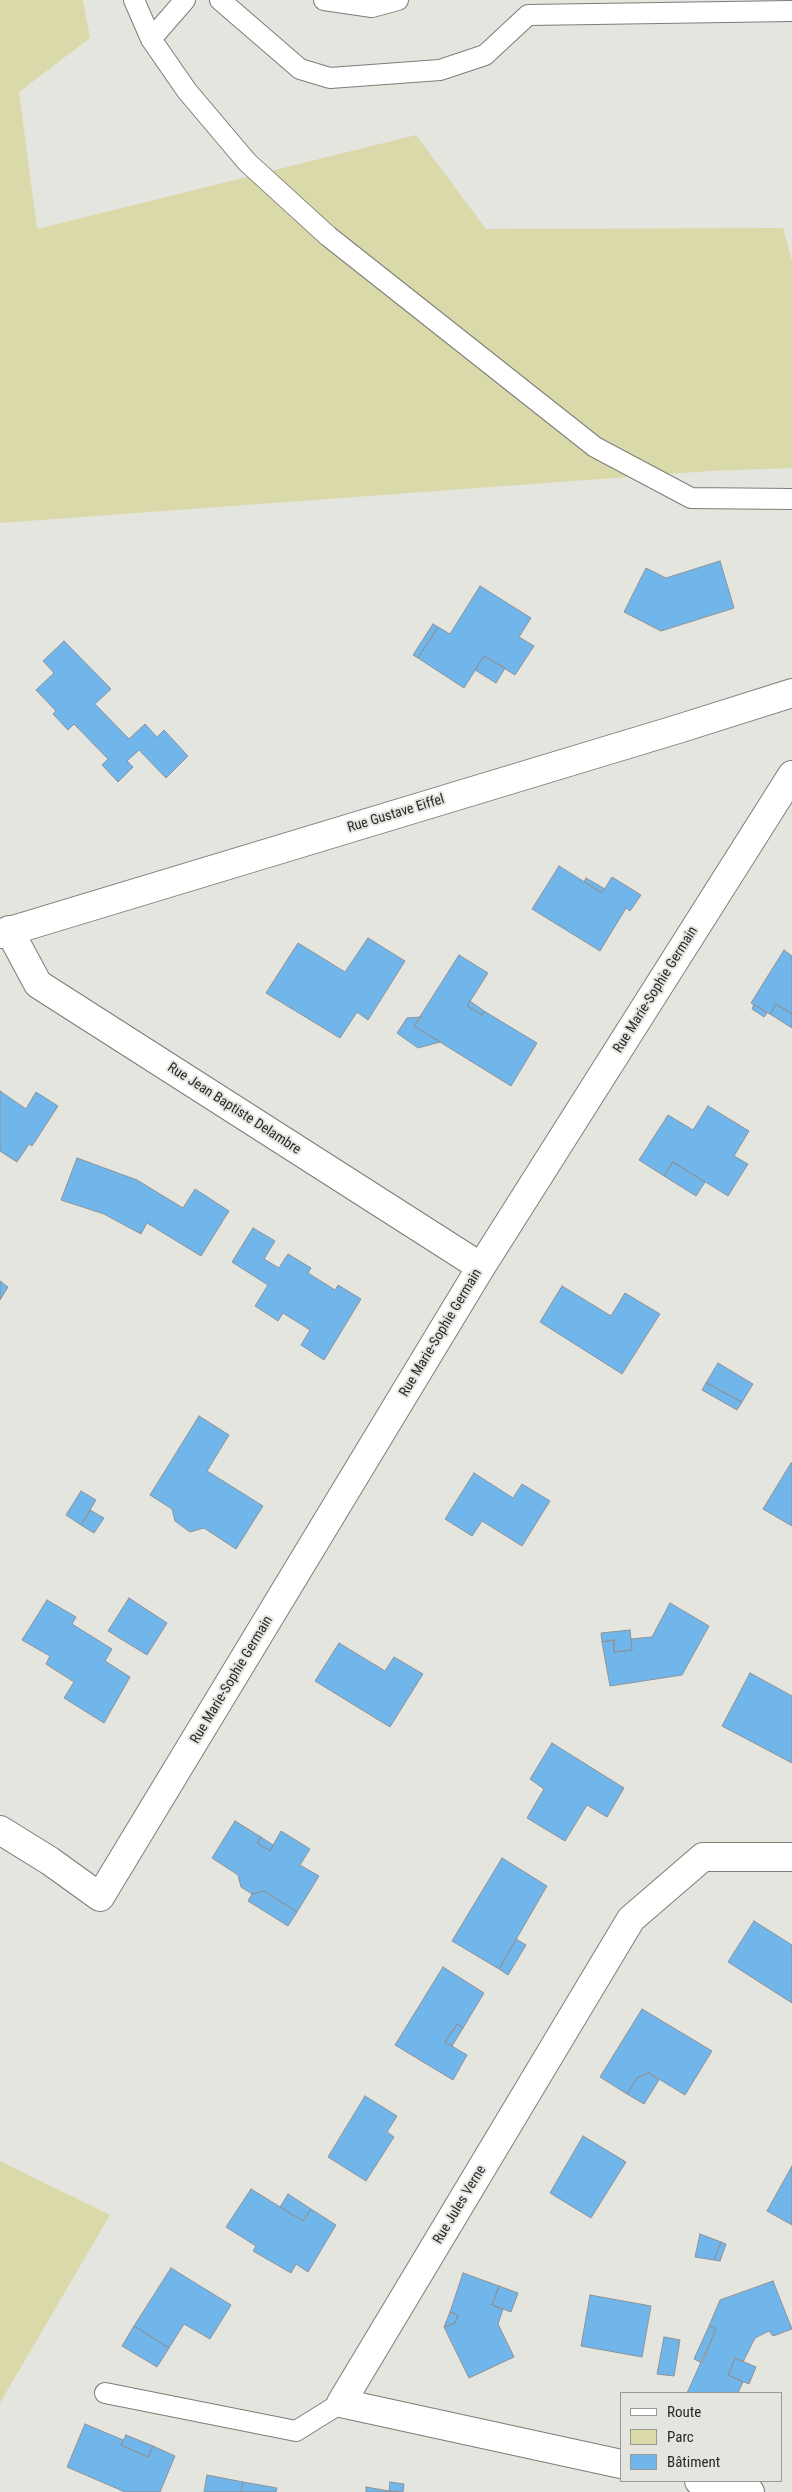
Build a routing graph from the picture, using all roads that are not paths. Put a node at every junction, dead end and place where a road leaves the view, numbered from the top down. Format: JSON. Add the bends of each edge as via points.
{"nodes":[{"id":1,"x":134,"y":0,"type":"edge"},
{"id":2,"x":185,"y":0,"type":"edge"},
{"id":3,"x":220,"y":0,"type":"edge"},
{"id":4,"x":324,"y":0,"type":"edge"},
{"id":5,"x":398,"y":0,"type":"edge"},
{"id":6,"x":792,"y":11,"type":"edge"},
{"id":7,"x":151,"y":40,"type":"junction"},
{"id":8,"x":792,"y":499,"type":"edge"},
{"id":9,"x":792,"y":692,"type":"edge"},
{"id":10,"x":792,"y":775,"type":"edge"},
{"id":11,"x":4,"y":932,"type":"edge"},
{"id":12,"x":481,"y":1267,"type":"junction"},
{"id":13,"x":0,"y":1830,"type":"edge"},
{"id":14,"x":792,"y":1857,"type":"edge"},
{"id":15,"x":106,"y":2393,"type":"dead end"},
{"id":16,"x":341,"y":2402,"type":"junction"},
{"id":17,"x":620,"y":2464,"type":"edge"},
{"id":18,"x":704,"y":2482,"type":"edge"},
{"id":19,"x":750,"y":2492,"type":"edge"}],
"edges":[{"from":1,"to":7,"type":"lane"},
{"from":2,"to":7,"type":"lane"},
{"from":3,"to":6,"type":"lane","via":[[300,69],[330,78],[440,70],[484,56],[528,15]]},
{"from":4,"to":5,"type":"lane","via":[[372,7]]},
{"from":7,"to":8,"type":"lane","via":[[187,91],[247,162],[328,236],[595,448],[691,498]]},
{"from":9,"to":11,"type":"street","name":"Rue Gustave Eiffel"},
{"from":10,"to":12,"type":"street","name":"Rue Marie-Sophie Germain"},
{"from":11,"to":12,"type":"street","name":"Rue Jean Baptiste Delambre","via":[[38,984]]},
{"from":12,"to":13,"type":"street","name":"Rue Marie-Sophie Germain","via":[[100,1897]]},
{"from":14,"to":16,"type":"street","name":"Rue Jules Verne","via":[[703,1857],[631,1919]]},
{"from":15,"to":16,"type":"lane","via":[[296,2431]]},
{"from":16,"to":17,"type":"street"},
{"from":18,"to":19,"type":"street"}]}
